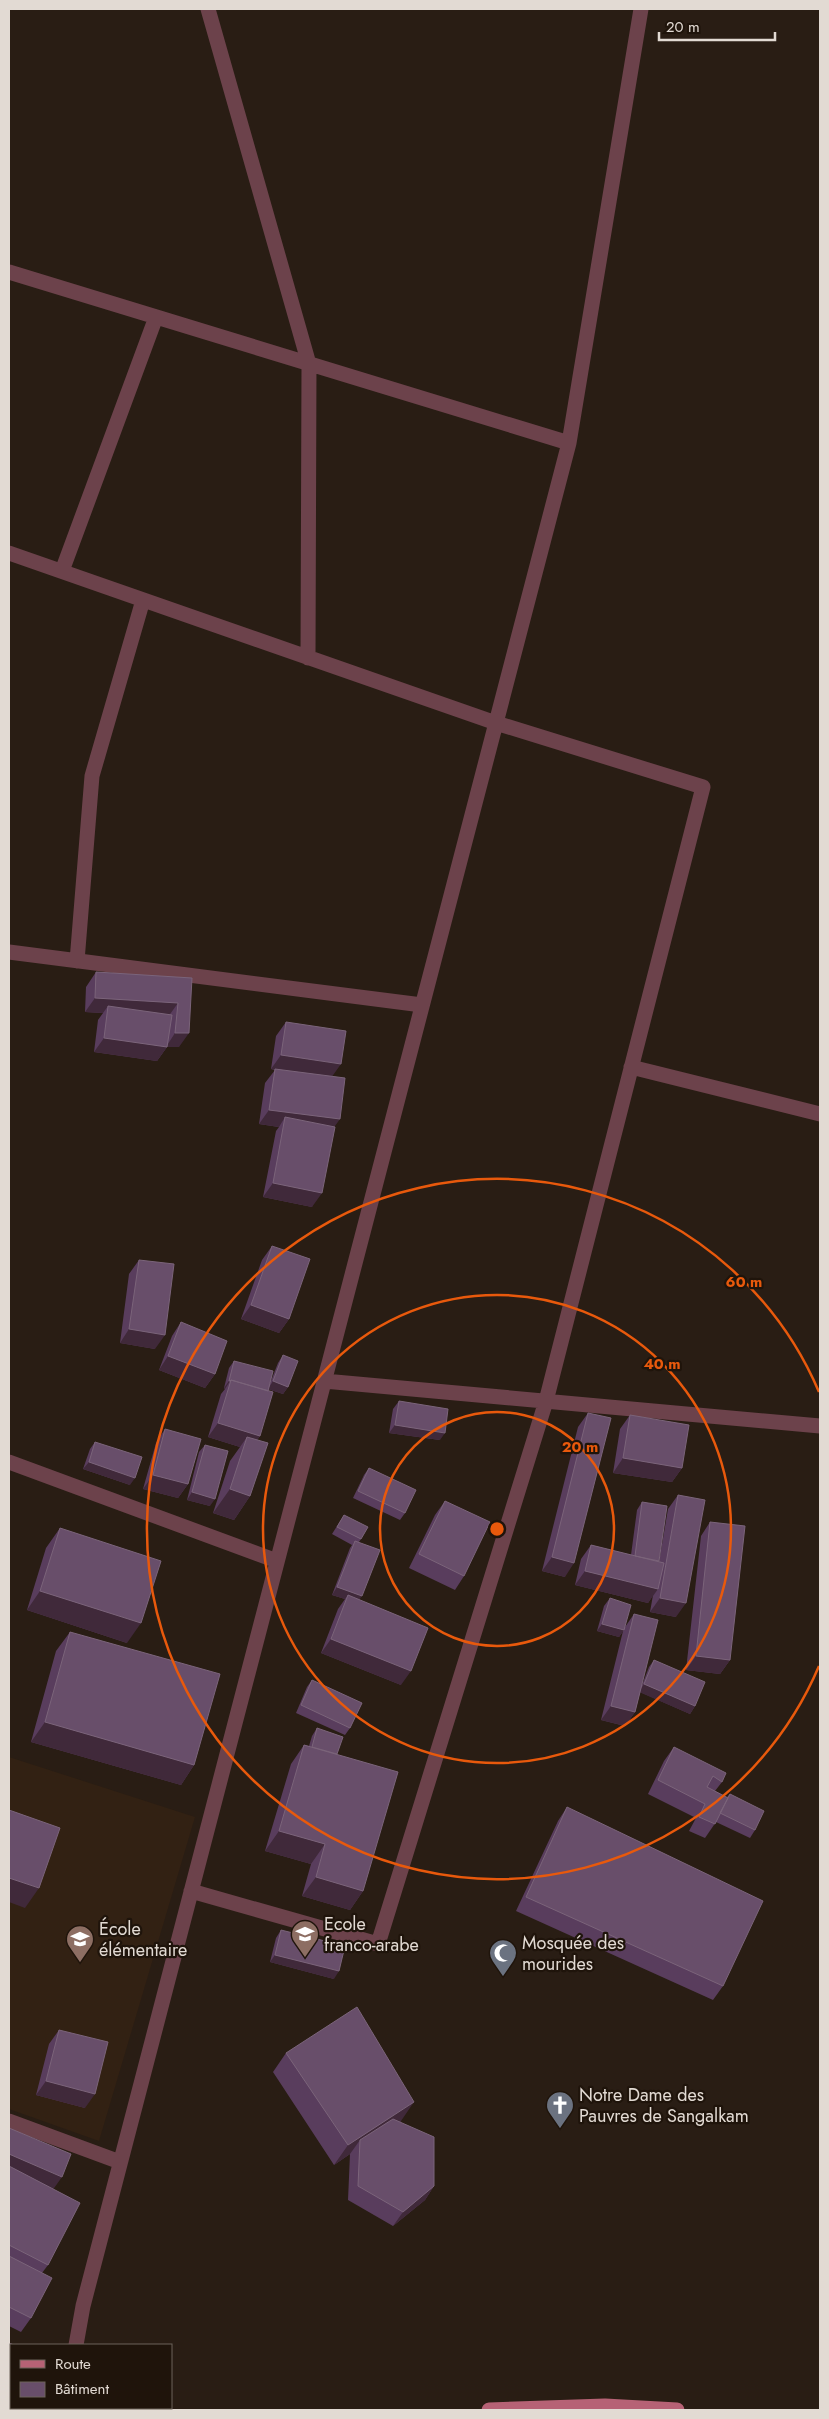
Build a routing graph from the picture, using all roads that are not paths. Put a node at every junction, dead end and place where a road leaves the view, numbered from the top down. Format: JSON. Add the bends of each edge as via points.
{"nodes":[{"id":1,"x":208,"y":9,"type":"edge"},
{"id":2,"x":641,"y":9,"type":"edge"},
{"id":3,"x":9,"y":272,"type":"edge"},
{"id":4,"x":156,"y":317,"type":"junction"},
{"id":5,"x":309,"y":364,"type":"junction"},
{"id":6,"x":568,"y":443,"type":"junction"},
{"id":7,"x":9,"y":553,"type":"edge"},
{"id":8,"x":62,"y":571,"type":"junction"},
{"id":9,"x":143,"y":600,"type":"junction"},
{"id":10,"x":308,"y":658,"type":"junction"},
{"id":11,"x":496,"y":723,"type":"junction"},
{"id":12,"x":9,"y":952,"type":"edge"},
{"id":13,"x":77,"y":961,"type":"junction"},
{"id":14,"x":422,"y":1005,"type":"junction"},
{"id":15,"x":631,"y":1067,"type":"junction"},
{"id":16,"x":820,"y":1114,"type":"edge"},
{"id":17,"x":324,"y":1382,"type":"junction"},
{"id":18,"x":546,"y":1401,"type":"junction"},
{"id":19,"x":820,"y":1426,"type":"edge"},
{"id":20,"x":9,"y":1462,"type":"edge"},
{"id":21,"x":277,"y":1561,"type":"junction"},
{"id":22,"x":191,"y":1891,"type":"junction"},
{"id":23,"x":9,"y":2121,"type":"edge"},
{"id":24,"x":120,"y":2162,"type":"junction"},
{"id":25,"x":76,"y":2344,"type":"edge"},
{"id":26,"x":647,"y":2409,"type":"edge"},
{"id":27,"x":490,"y":2410,"type":"edge"},
{"id":28,"x":678,"y":2410,"type":"edge"}],
"edges":[{"from":1,"to":5,"type":"street"},
{"from":2,"to":6,"type":"street"},
{"from":3,"to":4,"type":"street"},
{"from":4,"to":5,"type":"street"},
{"from":4,"to":8,"type":"street"},
{"from":5,"to":6,"type":"street"},
{"from":5,"to":10,"type":"street"},
{"from":6,"to":11,"type":"street"},
{"from":7,"to":8,"type":"street"},
{"from":8,"to":9,"type":"street"},
{"from":9,"to":10,"type":"street"},
{"from":9,"to":13,"type":"street","via":[[92,776]]},
{"from":10,"to":11,"type":"street"},
{"from":11,"to":14,"type":"street"},
{"from":11,"to":15,"type":"street","via":[[703,787]]},
{"from":12,"to":13,"type":"street"},
{"from":13,"to":14,"type":"street"},
{"from":14,"to":17,"type":"street"},
{"from":15,"to":16,"type":"street"},
{"from":15,"to":18,"type":"street"},
{"from":17,"to":18,"type":"street"},
{"from":17,"to":21,"type":"street"},
{"from":18,"to":19,"type":"street"},
{"from":18,"to":22,"type":"street","via":[[378,1944]]},
{"from":20,"to":21,"type":"street"},
{"from":21,"to":22,"type":"street"},
{"from":22,"to":24,"type":"street"},
{"from":23,"to":24,"type":"street"},
{"from":24,"to":25,"type":"street"},
{"from":26,"to":27,"type":"main road","via":[[605,2406]]},
{"from":26,"to":28,"type":"main road"}]}
